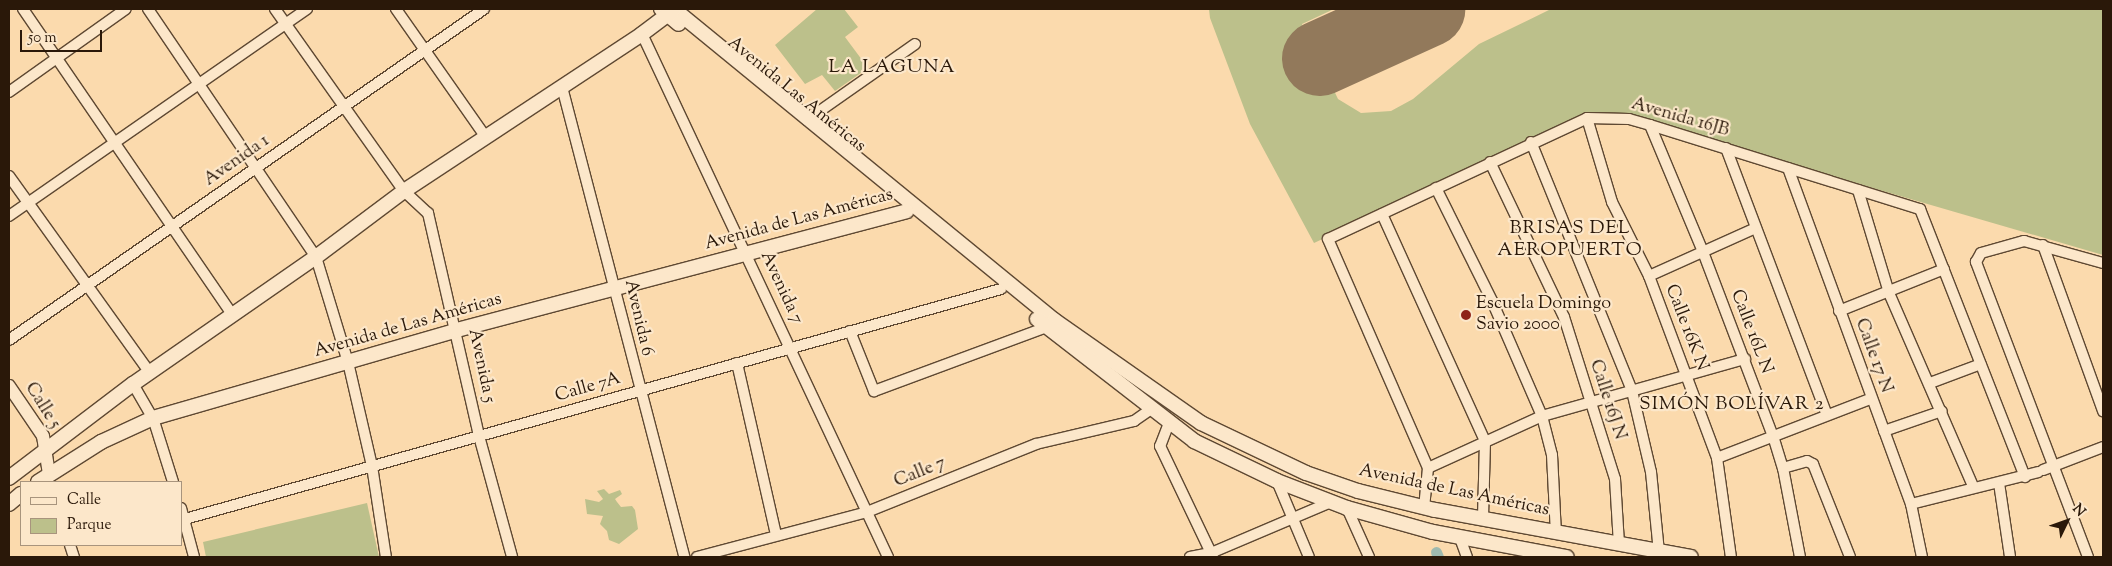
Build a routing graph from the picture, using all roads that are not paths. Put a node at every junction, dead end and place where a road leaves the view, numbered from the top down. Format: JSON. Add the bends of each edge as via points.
{"nodes":[{"id":1,"x":23,"y":9,"type":"edge"},
{"id":2,"x":126,"y":9,"type":"edge"},
{"id":3,"x":148,"y":9,"type":"edge"},
{"id":4,"x":274,"y":9,"type":"edge"},
{"id":5,"x":308,"y":9,"type":"edge"},
{"id":6,"x":396,"y":9,"type":"edge"},
{"id":7,"x":484,"y":9,"type":"edge"},
{"id":8,"x":670,"y":10,"type":"edge"},
{"id":9,"x":285,"y":24,"type":"junction"},
{"id":10,"x":642,"y":34,"type":"junction"},
{"id":11,"x":915,"y":44,"type":"dead end"},
{"id":12,"x":424,"y":50,"type":"junction"},
{"id":13,"x":57,"y":59,"type":"junction"},
{"id":14,"x":200,"y":86,"type":"junction"},
{"id":15,"x":562,"y":87,"type":"junction"},
{"id":16,"x":9,"y":92,"type":"edge"},
{"id":17,"x":343,"y":108,"type":"junction"},
{"id":18,"x":1587,"y":118,"type":"junction"},
{"id":19,"x":807,"y":120,"type":"junction"},
{"id":20,"x":1650,"y":125,"type":"junction"},
{"id":21,"x":486,"y":136,"type":"junction"},
{"id":22,"x":114,"y":140,"type":"junction"},
{"id":23,"x":1531,"y":142,"type":"junction"},
{"id":24,"x":1726,"y":148,"type":"junction"},
{"id":25,"x":1490,"y":162,"type":"junction"},
{"id":26,"x":257,"y":166,"type":"junction"},
{"id":27,"x":1788,"y":168,"type":"junction"},
{"id":28,"x":9,"y":176,"type":"edge"},
{"id":29,"x":1436,"y":188,"type":"junction"},
{"id":30,"x":1858,"y":190,"type":"junction"},
{"id":31,"x":404,"y":191,"type":"junction"},
{"id":32,"x":28,"y":203,"type":"junction"},
{"id":33,"x":906,"y":211,"type":"junction"},
{"id":34,"x":1382,"y":214,"type":"junction"},
{"id":35,"x":9,"y":216,"type":"edge"},
{"id":36,"x":172,"y":226,"type":"junction"},
{"id":37,"x":1756,"y":228,"type":"junction"},
{"id":38,"x":2043,"y":245,"type":"junction"},
{"id":39,"x":1703,"y":252,"type":"junction"},
{"id":40,"x":748,"y":254,"type":"junction"},
{"id":41,"x":316,"y":257,"type":"junction"},
{"id":42,"x":2103,"y":263,"type":"edge"},
{"id":43,"x":1944,"y":269,"type":"junction"},
{"id":44,"x":1649,"y":276,"type":"junction"},
{"id":45,"x":87,"y":283,"type":"junction"},
{"id":46,"x":1001,"y":289,"type":"junction"},
{"id":47,"x":615,"y":290,"type":"junction"},
{"id":48,"x":1889,"y":293,"type":"junction"},
{"id":49,"x":1839,"y":311,"type":"junction"},
{"id":50,"x":233,"y":316,"type":"junction"},
{"id":51,"x":1047,"y":326,"type":"junction"},
{"id":52,"x":457,"y":330,"type":"junction"},
{"id":53,"x":850,"y":331,"type":"junction"},
{"id":54,"x":9,"y":340,"type":"edge"},
{"id":55,"x":791,"y":348,"type":"junction"},
{"id":56,"x":1744,"y":359,"type":"junction"},
{"id":57,"x":348,"y":362,"type":"junction"},
{"id":58,"x":737,"y":363,"type":"junction"},
{"id":59,"x":1981,"y":364,"type":"junction"},
{"id":60,"x":150,"y":373,"type":"junction"},
{"id":61,"x":1688,"y":378,"type":"junction"},
{"id":62,"x":1930,"y":383,"type":"junction"},
{"id":63,"x":134,"y":384,"type":"junction"},
{"id":64,"x":9,"y":386,"type":"edge"},
{"id":65,"x":638,"y":391,"type":"junction"},
{"id":66,"x":1632,"y":391,"type":"junction"},
{"id":67,"x":1870,"y":399,"type":"junction"},
{"id":68,"x":1591,"y":400,"type":"junction"},
{"id":69,"x":1150,"y":410,"type":"junction"},
{"id":70,"x":1942,"y":411,"type":"junction"},
{"id":71,"x":2103,"y":411,"type":"edge"},
{"id":72,"x":1827,"y":415,"type":"junction"},
{"id":73,"x":1542,"y":416,"type":"junction"},
{"id":74,"x":153,"y":418,"type":"junction"},
{"id":75,"x":1168,"y":423,"type":"junction"},
{"id":76,"x":1884,"y":431,"type":"junction"},
{"id":77,"x":478,"y":436,"type":"junction"},
{"id":78,"x":1772,"y":436,"type":"junction"},
{"id":79,"x":1485,"y":441,"type":"junction"},
{"id":80,"x":2103,"y":447,"type":"edge"},
{"id":81,"x":47,"y":450,"type":"junction"},
{"id":82,"x":1717,"y":458,"type":"junction"},
{"id":83,"x":372,"y":466,"type":"junction"},
{"id":84,"x":1428,"y":468,"type":"junction"},
{"id":85,"x":1783,"y":468,"type":"junction"},
{"id":86,"x":2044,"y":469,"type":"junction"},
{"id":87,"x":2025,"y":477,"type":"junction"},
{"id":88,"x":9,"y":478,"type":"edge"},
{"id":89,"x":46,"y":479,"type":"edge"},
{"id":90,"x":173,"y":481,"type":"edge"},
{"id":91,"x":1276,"y":481,"type":"junction"},
{"id":92,"x":1999,"y":483,"type":"junction"},
{"id":93,"x":1973,"y":486,"type":"junction"},
{"id":94,"x":20,"y":495,"type":"edge"},
{"id":95,"x":1331,"y":502,"type":"junction"},
{"id":96,"x":9,"y":504,"type":"edge"},
{"id":97,"x":1911,"y":504,"type":"junction"},
{"id":98,"x":1347,"y":508,"type":"junction"},
{"id":99,"x":1429,"y":509,"type":"junction"},
{"id":100,"x":182,"y":511,"type":"edge"},
{"id":101,"x":867,"y":512,"type":"junction"},
{"id":102,"x":1464,"y":514,"type":"junction"},
{"id":103,"x":1484,"y":518,"type":"junction"},
{"id":104,"x":185,"y":519,"type":"junction"},
{"id":105,"x":1292,"y":520,"type":"junction"},
{"id":106,"x":1433,"y":532,"type":"junction"},
{"id":107,"x":1556,"y":533,"type":"junction"},
{"id":108,"x":776,"y":534,"type":"junction"},
{"id":109,"x":1460,"y":538,"type":"junction"},
{"id":110,"x":1619,"y":545,"type":"junction"},
{"id":111,"x":1659,"y":552,"type":"junction"},
{"id":112,"x":1212,"y":555,"type":"edge"},
{"id":113,"x":194,"y":557,"type":"edge"},
{"id":114,"x":386,"y":557,"type":"edge"},
{"id":115,"x":512,"y":557,"type":"edge"},
{"id":116,"x":684,"y":557,"type":"edge"},
{"id":117,"x":697,"y":557,"type":"edge"},
{"id":118,"x":888,"y":557,"type":"edge"},
{"id":119,"x":1190,"y":557,"type":"edge"},
{"id":120,"x":1309,"y":557,"type":"edge"},
{"id":121,"x":1369,"y":557,"type":"edge"},
{"id":122,"x":1467,"y":557,"type":"edge"},
{"id":123,"x":1567,"y":557,"type":"edge"},
{"id":124,"x":1691,"y":557,"type":"edge"},
{"id":125,"x":1731,"y":557,"type":"edge"},
{"id":126,"x":1800,"y":557,"type":"edge"},
{"id":127,"x":1850,"y":557,"type":"edge"},
{"id":128,"x":1922,"y":557,"type":"edge"},
{"id":129,"x":2010,"y":557,"type":"edge"},
{"id":130,"x":2088,"y":557,"type":"edge"}],
"edges":[{"from":1,"to":13,"type":"street"},
{"from":2,"to":13,"type":"street"},
{"from":3,"to":14,"type":"street"},
{"from":4,"to":9,"type":"street","name":"Avenida 5"},
{"from":5,"to":9,"type":"street"},
{"from":6,"to":12,"type":"street"},
{"from":7,"to":12,"type":"street","name":"Avenida 1"},
{"from":8,"to":10,"type":"main road"},
{"from":8,"to":19,"type":"main road","name":"Avenida de Las Américas"},
{"from":8,"to":33,"type":"main road","name":"Avenida Las Américas"},
{"from":9,"to":14,"type":"street"},
{"from":9,"to":17,"type":"street","name":"Avenida 5"},
{"from":10,"to":15,"type":"main road"},
{"from":10,"to":40,"type":"street","name":"Avenida 7"},
{"from":11,"to":19,"type":"street"},
{"from":12,"to":17,"type":"street","name":"Avenida 1"},
{"from":12,"to":21,"type":"street"},
{"from":13,"to":16,"type":"street"},
{"from":13,"to":22,"type":"street"},
{"from":14,"to":22,"type":"street"},
{"from":14,"to":26,"type":"street"},
{"from":15,"to":21,"type":"main road"},
{"from":15,"to":47,"type":"street","name":"Avenida 6"},
{"from":17,"to":26,"type":"street","name":"Avenida 1"},
{"from":17,"to":31,"type":"street","name":"Avenida 5"},
{"from":18,"to":20,"type":"street","name":"Avenida 16JB","via":[[1629,119]]},
{"from":18,"to":23,"type":"street","name":"Avenida 16JB"},
{"from":18,"to":44,"type":"street","name":"Calle 16K N","via":[[1612,202]]},
{"from":19,"to":99,"type":"main road","name":"Avenida de Las Américas","via":[[1054,320],[1201,423],[1306,473]]},
{"from":20,"to":24,"type":"street","name":"Avenida 16JB"},
{"from":20,"to":39,"type":"street","name":"Calle 16L N"},
{"from":21,"to":31,"type":"main road"},
{"from":22,"to":32,"type":"street"},
{"from":22,"to":36,"type":"street"},
{"from":23,"to":25,"type":"street","name":"Avenida 16JB"},
{"from":23,"to":66,"type":"street"},
{"from":24,"to":27,"type":"street","name":"Avenida 16JB"},
{"from":24,"to":37,"type":"street"},
{"from":25,"to":29,"type":"street","name":"Avenida 16JB"},
{"from":25,"to":68,"type":"street","name":"Calle 16J N","via":[[1564,317]]},
{"from":26,"to":36,"type":"street","name":"Avenida 1"},
{"from":26,"to":41,"type":"street"},
{"from":27,"to":30,"type":"street","name":"Avenida 16JB"},
{"from":27,"to":49,"type":"street","name":"Calle 17 N"},
{"from":28,"to":32,"type":"street"},
{"from":29,"to":34,"type":"street","name":"Avenida 16JB"},
{"from":29,"to":73,"type":"street","via":[[1481,277]]},
{"from":30,"to":43,"type":"street","name":"Avenida 16JB","via":[[1920,209]]},
{"from":30,"to":48,"type":"street"},
{"from":31,"to":41,"type":"main road"},
{"from":31,"to":52,"type":"street","name":"Avenida 5","via":[[428,213],[433,225]]},
{"from":32,"to":35,"type":"street"},
{"from":32,"to":45,"type":"street"},
{"from":33,"to":40,"type":"main road","name":"Avenida de Las Américas"},
{"from":33,"to":46,"type":"main road","name":"Avenida de Las Américas"},
{"from":34,"to":79,"type":"street"},
{"from":34,"to":84,"type":"street","name":"Avenida 16JB","via":[[1328,239]]},
{"from":36,"to":45,"type":"street","name":"Avenida 1"},
{"from":36,"to":50,"type":"street"},
{"from":37,"to":39,"type":"street"},
{"from":37,"to":72,"type":"street"},
{"from":38,"to":42,"type":"street"},
{"from":38,"to":71,"type":"street"},
{"from":38,"to":86,"type":"street","via":[[2024,241],[1978,256],[1976,262]]},
{"from":39,"to":44,"type":"street"},
{"from":39,"to":56,"type":"street","name":"Calle 16L N"},
{"from":40,"to":47,"type":"main road","name":"Avenida de Las Américas"},
{"from":40,"to":55,"type":"street","name":"Avenida 7"},
{"from":41,"to":50,"type":"main road"},
{"from":41,"to":57,"type":"street"},
{"from":43,"to":48,"type":"street"},
{"from":43,"to":59,"type":"street"},
{"from":44,"to":61,"type":"street","name":"Calle 16K N"},
{"from":45,"to":54,"type":"street","name":"Avenida 1"},
{"from":45,"to":60,"type":"street"},
{"from":46,"to":51,"type":"main road","name":"Avenida de Las Américas"},
{"from":46,"to":53,"type":"street","name":"Calle 7A"},
{"from":47,"to":52,"type":"main road","name":"Avenida de Las Américas"},
{"from":47,"to":65,"type":"street","name":"Avenida 6"},
{"from":48,"to":49,"type":"street"},
{"from":48,"to":62,"type":"street"},
{"from":49,"to":67,"type":"street","name":"Calle 17 N"},
{"from":50,"to":60,"type":"main road"},
{"from":51,"to":53,"type":"street","via":[[874,391]]},
{"from":51,"to":69,"type":"main road","name":"Avenida de Las Américas"},
{"from":52,"to":57,"type":"main road","name":"Avenida de Las Américas"},
{"from":52,"to":77,"type":"street","name":"Avenida 5"},
{"from":53,"to":55,"type":"street","name":"Calle 7A"},
{"from":55,"to":58,"type":"street","name":"Calle 7A"},
{"from":55,"to":101,"type":"street","name":"Avenida 7"},
{"from":56,"to":61,"type":"street"},
{"from":56,"to":78,"type":"street","name":"Calle 16L N"},
{"from":57,"to":74,"type":"main road","name":"Avenida de Las Américas"},
{"from":57,"to":83,"type":"street"},
{"from":58,"to":65,"type":"street","name":"Calle 7A"},
{"from":58,"to":108,"type":"street"},
{"from":59,"to":62,"type":"street"},
{"from":59,"to":87,"type":"street"},
{"from":60,"to":63,"type":"main road"},
{"from":61,"to":66,"type":"street"},
{"from":61,"to":82,"type":"street","name":"Calle 16K N"},
{"from":62,"to":70,"type":"street"},
{"from":63,"to":74,"type":"street"},
{"from":63,"to":81,"type":"main road"},
{"from":64,"to":81,"type":"street","name":"Calle 5","via":[[43,436]]},
{"from":65,"to":77,"type":"street","name":"Calle 7A"},
{"from":65,"to":116,"type":"street","name":"Avenida 6"},
{"from":66,"to":68,"type":"street"},
{"from":66,"to":111,"type":"street","via":[[1651,472]]},
{"from":67,"to":72,"type":"street"},
{"from":67,"to":76,"type":"street","name":"Calle 17 N"},
{"from":68,"to":73,"type":"street"},
{"from":68,"to":110,"type":"street","name":"Calle 16J N","via":[[1615,478]]},
{"from":69,"to":75,"type":"main road","name":"Avenida de Las Américas"},
{"from":69,"to":101,"type":"street","name":"Calle 7","via":[[1134,421],[1036,444]]},
{"from":70,"to":76,"type":"street"},
{"from":70,"to":93,"type":"street"},
{"from":72,"to":78,"type":"street"},
{"from":73,"to":79,"type":"street"},
{"from":73,"to":107,"type":"street","via":[[1552,455]]},
{"from":74,"to":89,"type":"main road","name":"Avenida de Las Américas","via":[[101,442]]},
{"from":74,"to":90,"type":"street"},
{"from":75,"to":91,"type":"main road","name":"Avenida de Las Américas","via":[[1194,441]]},
{"from":75,"to":112,"type":"street","via":[[1160,446]]},
{"from":76,"to":97,"type":"street","name":"Calle 17 N"},
{"from":77,"to":83,"type":"street","name":"Calle 7A"},
{"from":77,"to":115,"type":"street","name":"Avenida 5"},
{"from":78,"to":82,"type":"street"},
{"from":78,"to":85,"type":"street","name":"Calle 16L N"},
{"from":79,"to":84,"type":"street"},
{"from":79,"to":103,"type":"street"},
{"from":80,"to":86,"type":"street"},
{"from":81,"to":88,"type":"main road"},
{"from":81,"to":89,"type":"street","name":"Calle 5"},
{"from":82,"to":125,"type":"street","name":"Calle 16K N"},
{"from":83,"to":104,"type":"street","name":"Calle 7A"},
{"from":83,"to":114,"type":"street"},
{"from":84,"to":99,"type":"street"},
{"from":85,"to":126,"type":"street","name":"Calle 16L N"},
{"from":85,"to":127,"type":"street","via":[[1808,461],[1813,464]]},
{"from":86,"to":87,"type":"street"},
{"from":86,"to":130,"type":"street"},
{"from":87,"to":92,"type":"street"},
{"from":91,"to":95,"type":"main road","name":"Avenida de Las Américas"},
{"from":91,"to":105,"type":"street"},
{"from":92,"to":93,"type":"street"},
{"from":92,"to":129,"type":"street"},
{"from":93,"to":97,"type":"street"},
{"from":94,"to":96,"type":"main road"},
{"from":95,"to":98,"type":"main road","name":"Avenida de Las Américas"},
{"from":95,"to":105,"type":"street"},
{"from":97,"to":128,"type":"street","name":"Calle 17 N"},
{"from":98,"to":106,"type":"main road","name":"Avenida de Las Américas"},
{"from":98,"to":121,"type":"street"},
{"from":99,"to":102,"type":"main road","name":"Avenida de Las Américas"},
{"from":99,"to":106,"type":"main road","via":[[1440,521]]},
{"from":100,"to":104,"type":"street"},
{"from":101,"to":108,"type":"street","name":"Calle 7"},
{"from":101,"to":118,"type":"street","name":"Avenida 7"},
{"from":102,"to":103,"type":"main road","name":"Avenida de Las Américas"},
{"from":102,"to":109,"type":"main road","via":[[1456,526]]},
{"from":103,"to":107,"type":"main road","name":"Avenida de Las Américas"},
{"from":104,"to":113,"type":"street"},
{"from":105,"to":112,"type":"street"},
{"from":105,"to":120,"type":"street"},
{"from":106,"to":109,"type":"main road","name":"Avenida de Las Américas"},
{"from":107,"to":110,"type":"main road","name":"Avenida de Las Américas"},
{"from":108,"to":117,"type":"street","name":"Calle 7"},
{"from":109,"to":122,"type":"street"},
{"from":109,"to":123,"type":"main road","name":"Avenida de Las Américas"},
{"from":110,"to":111,"type":"main road","name":"Avenida de Las Américas"},
{"from":111,"to":124,"type":"main road","name":"Avenida de Las Américas"},
{"from":112,"to":119,"type":"street"}]}
